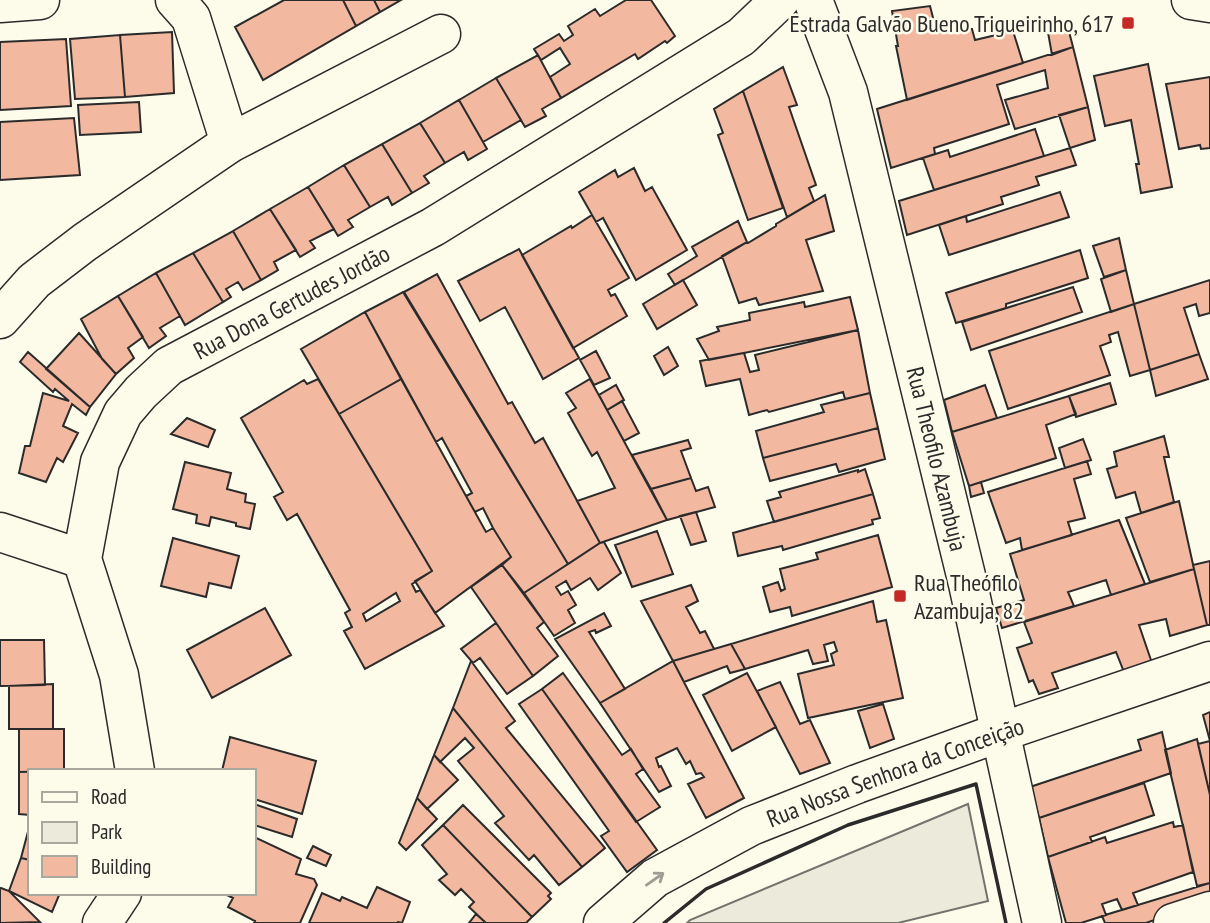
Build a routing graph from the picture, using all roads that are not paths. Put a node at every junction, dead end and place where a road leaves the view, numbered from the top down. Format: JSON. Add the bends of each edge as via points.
{"nodes":[{"id":1,"x":40,"y":0,"type":"edge"},
{"id":2,"x":175,"y":0,"type":"edge"},
{"id":3,"x":779,"y":0,"type":"edge"},
{"id":4,"x":813,"y":0,"type":"edge"},
{"id":5,"x":1191,"y":0,"type":"edge"},
{"id":6,"x":0,"y":3,"type":"edge"},
{"id":7,"x":1210,"y":3,"type":"edge"},
{"id":8,"x":441,"y":34,"type":"dead end"},
{"id":9,"x":230,"y":143,"type":"junction"},
{"id":10,"x":0,"y":319,"type":"edge"},
{"id":11,"x":0,"y":532,"type":"edge"},
{"id":12,"x":82,"y":559,"type":"junction"},
{"id":13,"x":1210,"y":661,"type":"edge"},
{"id":14,"x":1001,"y":732,"type":"junction"},
{"id":15,"x":135,"y":769,"type":"edge"},
{"id":16,"x":121,"y":895,"type":"edge"},
{"id":17,"x":1210,"y":911,"type":"edge"},
{"id":18,"x":102,"y":923,"type":"edge"},
{"id":19,"x":603,"y":923,"type":"edge"},
{"id":20,"x":1042,"y":923,"type":"edge"},
{"id":21,"x":1173,"y":923,"type":"edge"}],
"edges":[{"from":1,"to":6,"type":"street"},
{"from":2,"to":9,"type":"street","via":[[191,18]]},
{"from":3,"to":12,"type":"street","name":"Rua Dona Gertudes Jordão","via":[[741,37],[433,227],[169,366],[123,413],[100,462]]},
{"from":4,"to":14,"type":"street","name":"Rua Theofilo Azambuja","via":[[848,92]]},
{"from":5,"to":7,"type":"street"},
{"from":8,"to":9,"type":"street"},
{"from":9,"to":10,"type":"street","via":[[34,281]]},
{"from":11,"to":12,"type":"street"},
{"from":12,"to":15,"type":"street","name":"Rua Dona Gertudes Jordão","via":[[119,675]]},
{"from":13,"to":14,"type":"street","name":"Rua Nossa Senhora da Conceição"},
{"from":19,"to":14,"type":"street","name":"Rua Nossa Senhora da Conceição","one_way":true,"via":[[655,878],[751,826]]},
{"from":14,"to":20,"type":"street","name":"Rua Theofilo Azambuja"},
{"from":16,"to":18,"type":"street"},
{"from":17,"to":21,"type":"street"}]}
